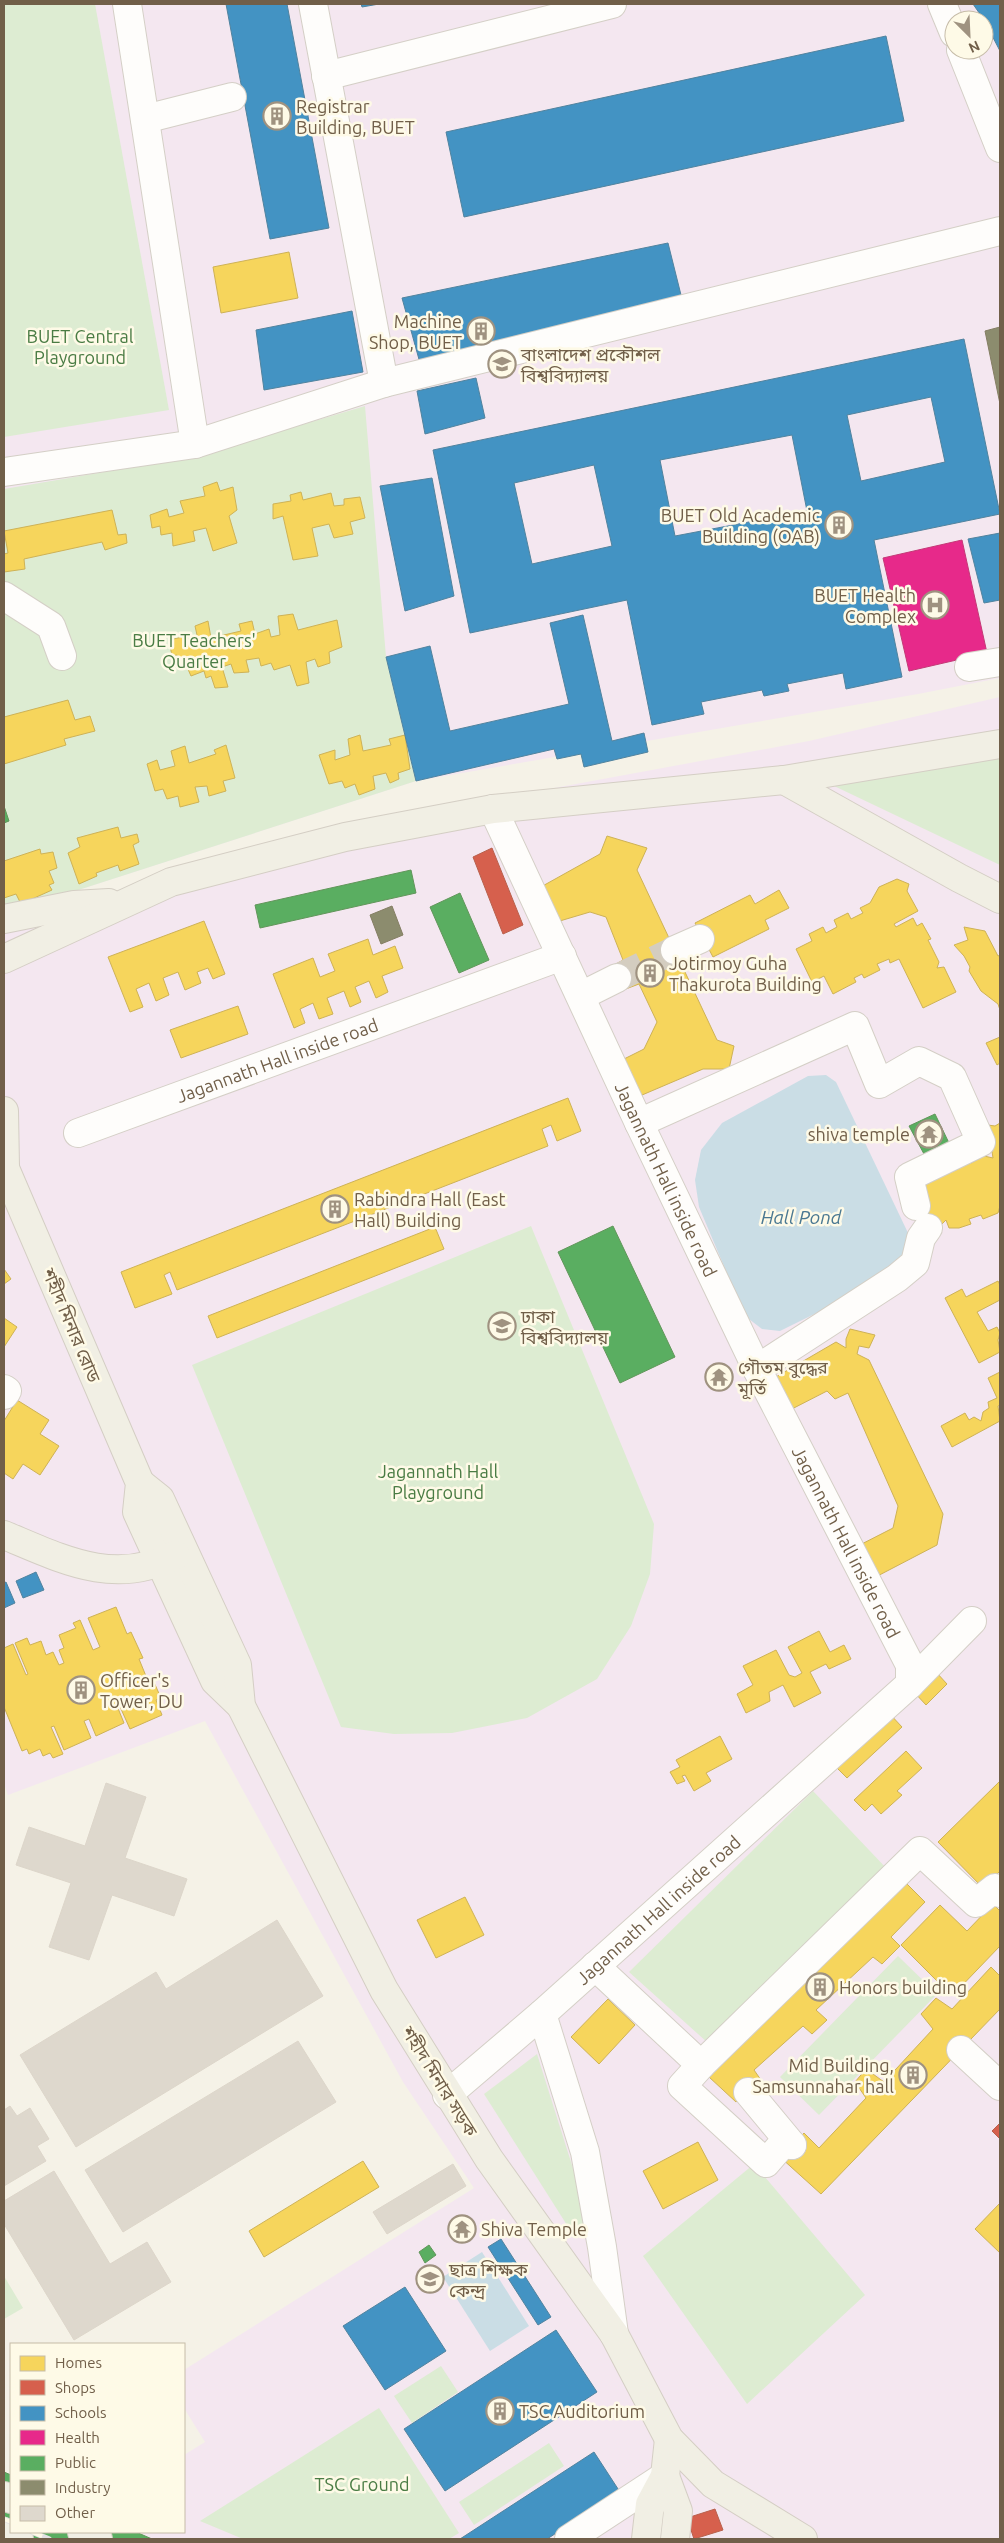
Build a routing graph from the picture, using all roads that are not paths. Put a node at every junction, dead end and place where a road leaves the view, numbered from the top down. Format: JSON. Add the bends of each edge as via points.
{"nodes":[{"id":1,"x":127,"y":4,"type":"edge"},
{"id":2,"x":312,"y":4,"type":"edge"},
{"id":3,"x":612,"y":4,"type":"edge"},
{"id":4,"x":965,"y":60,"type":"edge"},
{"id":5,"x":326,"y":76,"type":"junction"},
{"id":6,"x":232,"y":96,"type":"dead end"},
{"id":7,"x":145,"y":119,"type":"junction"},
{"id":8,"x":1000,"y":148,"type":"edge"},
{"id":9,"x":1000,"y":231,"type":"edge"},
{"id":10,"x":384,"y":383,"type":"junction"},
{"id":11,"x":195,"y":444,"type":"junction"},
{"id":12,"x":4,"y":472,"type":"edge"},
{"id":13,"x":4,"y":596,"type":"edge"},
{"id":14,"x":62,"y":656,"type":"dead end"},
{"id":15,"x":1000,"y":662,"type":"edge"},
{"id":16,"x":969,"y":667,"type":"dead end"},
{"id":17,"x":1000,"y":744,"type":"edge"},
{"id":18,"x":784,"y":780,"type":"junction"},
{"id":19,"x":493,"y":810,"type":"junction"},
{"id":20,"x":1000,"y":899,"type":"edge"},
{"id":21,"x":123,"y":902,"type":"junction"},
{"id":22,"x":4,"y":919,"type":"edge"},
{"id":23,"x":700,"y":939,"type":"dead end"},
{"id":24,"x":675,"y":950,"type":"tunnel mouth"},
{"id":25,"x":562,"y":956,"type":"junction"},
{"id":26,"x":4,"y":959,"type":"edge"},
{"id":27,"x":617,"y":978,"type":"tunnel mouth"},
{"id":28,"x":580,"y":996,"type":"junction"},
{"id":29,"x":4,"y":1111,"type":"edge"},
{"id":30,"x":639,"y":1123,"type":"junction"},
{"id":31,"x":78,"y":1133,"type":"dead end"},
{"id":32,"x":4,"y":1167,"type":"edge"},
{"id":33,"x":757,"y":1369,"type":"junction"},
{"id":34,"x":4,"y":1389,"type":"edge"},
{"id":35,"x":4,"y":1395,"type":"edge"},
{"id":36,"x":140,"y":1484,"type":"junction"},
{"id":37,"x":4,"y":1535,"type":"edge"},
{"id":38,"x":184,"y":1550,"type":"junction"},
{"id":39,"x":160,"y":1563,"type":"junction"},
{"id":40,"x":972,"y":1621,"type":"dead end"},
{"id":41,"x":910,"y":1684,"type":"junction"},
{"id":42,"x":241,"y":1706,"type":"junction"},
{"id":43,"x":1000,"y":1893,"type":"edge"},
{"id":44,"x":595,"y":1966,"type":"junction"},
{"id":45,"x":542,"y":2014,"type":"junction"},
{"id":46,"x":961,"y":2050,"type":"dead end"},
{"id":47,"x":712,"y":2060,"type":"junction"},
{"id":48,"x":1000,"y":2086,"type":"edge"},
{"id":49,"x":748,"y":2092,"type":"dead end"},
{"id":50,"x":448,"y":2095,"type":"junction"},
{"id":51,"x":614,"y":2334,"type":"junction"},
{"id":52,"x":669,"y":2440,"type":"junction"},
{"id":53,"x":665,"y":2476,"type":"junction"},
{"id":54,"x":4,"y":2532,"type":"edge"},
{"id":55,"x":84,"y":2533,"type":"edge"},
{"id":56,"x":19,"y":2539,"type":"edge"},
{"id":57,"x":98,"y":2539,"type":"edge"},
{"id":58,"x":569,"y":2539,"type":"edge"},
{"id":59,"x":646,"y":2539,"type":"edge"},
{"id":60,"x":675,"y":2539,"type":"edge"},
{"id":61,"x":803,"y":2539,"type":"edge"}],
"edges":[{"from":1,"to":7,"type":"street"},
{"from":2,"to":5,"type":"street"},
{"from":3,"to":5,"type":"street"},
{"from":4,"to":8,"type":"street"},
{"from":5,"to":10,"type":"street"},
{"from":6,"to":7,"type":"street"},
{"from":7,"to":11,"type":"street"},
{"from":9,"to":10,"type":"street"},
{"from":10,"to":11,"type":"street"},
{"from":11,"to":12,"type":"street"},
{"from":13,"to":14,"type":"street","via":[[51,626]]},
{"from":15,"to":16,"type":"street"},
{"from":17,"to":18,"type":"main road"},
{"from":18,"to":19,"type":"main road"},
{"from":18,"to":20,"type":"main road"},
{"from":19,"to":21,"type":"main road","via":[[345,837],[170,882]]},
{"from":19,"to":25,"type":"street","name":"Jagannath Hall inside road"},
{"from":21,"to":22,"type":"main road","via":[[74,905]]},
{"from":21,"to":26,"type":"main road"},
{"from":23,"to":24,"type":"street"},
{"from":25,"to":28,"type":"street","name":"Jagannath Hall inside road"},
{"from":25,"to":31,"type":"street","name":"Jagannath Hall inside road"},
{"from":27,"to":28,"type":"street"},
{"from":28,"to":30,"type":"street","name":"Jagannath Hall inside road"},
{"from":29,"to":32,"type":"main road","name":"শহীদ মিনার রোড"},
{"from":30,"to":33,"type":"street","name":"Jagannath Hall inside road"},
{"from":30,"to":33,"type":"street","via":[[855,1026],[879,1084],[919,1061],[952,1077],[981,1142],[909,1177],[922,1217],[915,1263]]},
{"from":32,"to":36,"type":"main road","name":"শহীদ মিনার রোড"},
{"from":33,"to":41,"type":"street","name":"Jagannath Hall inside road","via":[[910,1665]]},
{"from":34,"to":35,"type":"street"},
{"from":36,"to":38,"type":"main road","via":[[160,1499]]},
{"from":36,"to":39,"type":"main road","name":"শহীদ মিনার রোড","via":[[137,1512]]},
{"from":37,"to":39,"type":"main road","via":[[77,1566],[134,1570]]},
{"from":38,"to":39,"type":"main road"},
{"from":38,"to":42,"type":"main road","name":"শহীদ মিনার সড়ক","via":[[237,1665]]},
{"from":39,"to":42,"type":"main road","name":"শহীদ মিনার সড়ক","via":[[215,1681]]},
{"from":40,"to":41,"type":"street"},
{"from":41,"to":44,"type":"street","name":"Jagannath Hall inside road"},
{"from":42,"to":50,"type":"main road","name":"শহীদ মিনার সড়ক","via":[[384,1990]]},
{"from":43,"to":47,"type":"street","via":[[995,1888],[976,1903],[920,1851]]},
{"from":44,"to":45,"type":"street","name":"Jagannath Hall inside road"},
{"from":44,"to":47,"type":"street"},
{"from":45,"to":50,"type":"street","name":"Jagannath Hall inside road"},
{"from":45,"to":51,"type":"street","via":[[585,2152]]},
{"from":46,"to":48,"type":"street"},
{"from":47,"to":49,"type":"street","via":[[682,2086],[766,2163],[785,2141],[792,2145]]},
{"from":50,"to":51,"type":"main road","name":"শহীদ মিনার সড়ক","via":[[489,2159]]},
{"from":51,"to":52,"type":"main road","name":"শহীদ মিনার সড়ক"},
{"from":52,"to":53,"type":"main road"},
{"from":52,"to":61,"type":"main road","name":"শহীদ মিনার সড়ক","via":[[713,2484]]},
{"from":53,"to":58,"type":"street"},
{"from":53,"to":59,"type":"main road","via":[[650,2504]]},
{"from":53,"to":60,"type":"main road","via":[[678,2512]]},
{"from":54,"to":56,"type":"main road"},
{"from":55,"to":57,"type":"main road"}]}
